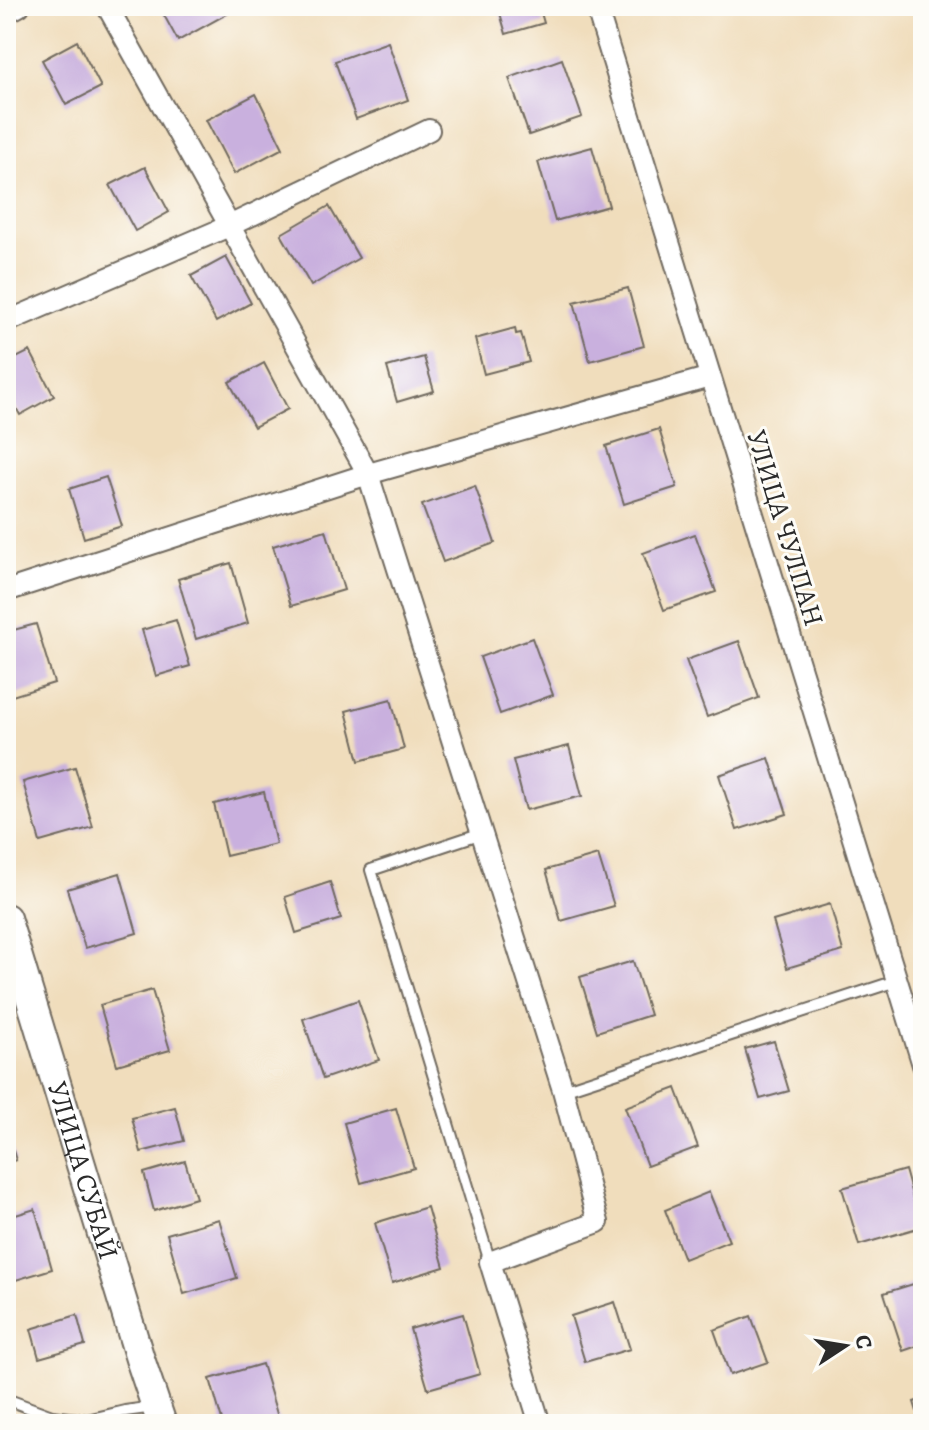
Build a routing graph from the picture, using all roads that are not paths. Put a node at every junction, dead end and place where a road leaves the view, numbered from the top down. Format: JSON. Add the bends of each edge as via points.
{"nodes":[{"id":1,"x":19,"y":6,"type":"edge"},
{"id":2,"x":107,"y":6,"type":"edge"},
{"id":3,"x":596,"y":6,"type":"edge"},
{"id":4,"x":6,"y":13,"type":"edge"},
{"id":5,"x":429,"y":130,"type":"dead end"},
{"id":6,"x":229,"y":226,"type":"junction"},
{"id":7,"x":6,"y":322,"type":"edge"},
{"id":8,"x":710,"y":377,"type":"junction"},
{"id":9,"x":368,"y":474,"type":"junction"},
{"id":10,"x":6,"y":591,"type":"edge"},
{"id":11,"x":482,"y":833,"type":"junction"},
{"id":12,"x":6,"y":918,"type":"edge"},
{"id":13,"x":896,"y":981,"type":"junction"},
{"id":14,"x":923,"y":1065,"type":"edge"},
{"id":15,"x":563,"y":1090,"type":"junction"},
{"id":16,"x":490,"y":1262,"type":"junction"},
{"id":17,"x":6,"y":1399,"type":"edge"},
{"id":18,"x":125,"y":1411,"type":"junction"},
{"id":19,"x":159,"y":1415,"type":"edge"},
{"id":20,"x":118,"y":1424,"type":"edge"},
{"id":21,"x":540,"y":1424,"type":"edge"}],
"edges":[{"from":1,"to":4,"type":"street"},
{"from":2,"to":6,"type":"street"},
{"from":3,"to":8,"type":"street","name":"УЛИЦА ЧУЛПАН"},
{"from":5,"to":6,"type":"street"},
{"from":6,"to":7,"type":"street"},
{"from":6,"to":9,"type":"street"},
{"from":8,"to":9,"type":"street"},
{"from":8,"to":13,"type":"street","name":"УЛИЦА ЧУЛПАН"},
{"from":9,"to":10,"type":"street"},
{"from":9,"to":11,"type":"street"},
{"from":11,"to":15,"type":"street"},
{"from":11,"to":16,"type":"lane","via":[[371,870]]},
{"from":12,"to":19,"type":"street","name":"УЛИЦА СУБАЙ"},
{"from":13,"to":14,"type":"street","name":"УЛИЦА ЧУЛПАН"},
{"from":13,"to":15,"type":"lane"},
{"from":15,"to":16,"type":"street","via":[[598,1222]]},
{"from":16,"to":21,"type":"street"},
{"from":17,"to":18,"type":"lane","via":[[52,1416],[87,1420]]},
{"from":18,"to":19,"type":"lane"},
{"from":18,"to":20,"type":"lane"}]}
